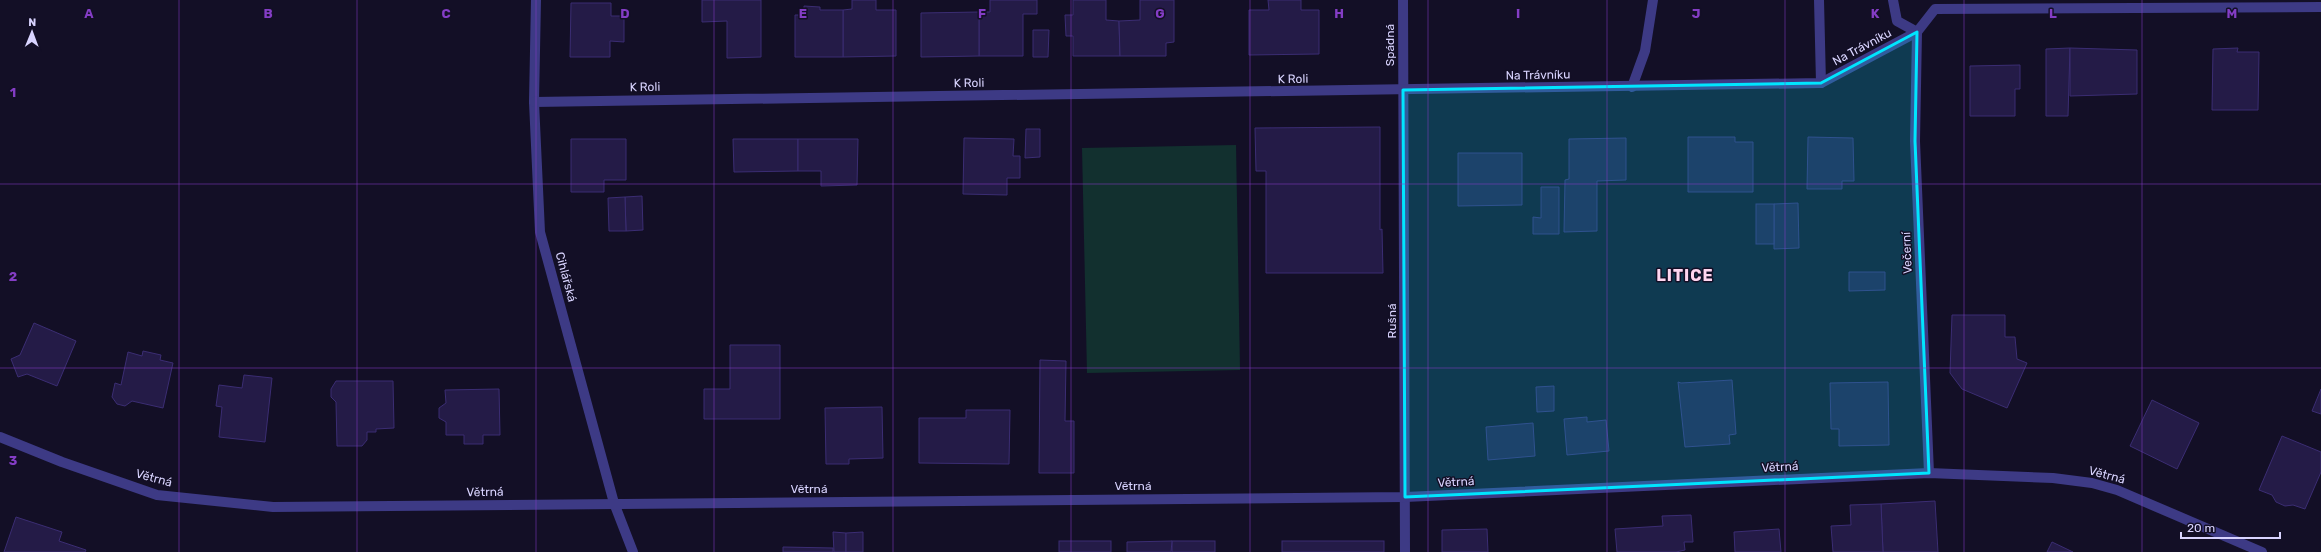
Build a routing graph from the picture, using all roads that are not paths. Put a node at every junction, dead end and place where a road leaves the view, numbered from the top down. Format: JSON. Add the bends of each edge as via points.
{"nodes":[{"id":1,"x":536,"y":0,"type":"edge"},
{"id":2,"x":1403,"y":0,"type":"edge"},
{"id":3,"x":1654,"y":0,"type":"edge"},
{"id":4,"x":1819,"y":0,"type":"edge"},
{"id":5,"x":1893,"y":0,"type":"edge"},
{"id":6,"x":2022,"y":4,"type":"edge"},
{"id":7,"x":2118,"y":4,"type":"edge"},
{"id":8,"x":2262,"y":4,"type":"edge"},
{"id":9,"x":2321,"y":8,"type":"edge"},
{"id":10,"x":1917,"y":32,"type":"junction"},
{"id":11,"x":1821,"y":83,"type":"junction"},
{"id":12,"x":1632,"y":87,"type":"junction"},
{"id":13,"x":1403,"y":90,"type":"junction"},
{"id":14,"x":534,"y":102,"type":"junction"},
{"id":15,"x":0,"y":437,"type":"edge"},
{"id":16,"x":1929,"y":473,"type":"junction"},
{"id":17,"x":1406,"y":497,"type":"junction"},
{"id":18,"x":614,"y":503,"type":"junction"},
{"id":19,"x":633,"y":552,"type":"edge"},
{"id":20,"x":1405,"y":552,"type":"edge"},
{"id":21,"x":2262,"y":552,"type":"edge"}],
"edges":[{"from":1,"to":14,"type":"street","name":"Cihlářská"},
{"from":2,"to":13,"type":"street","name":"Spádná"},
{"from":3,"to":12,"type":"street","via":[[1645,51]]},
{"from":4,"to":11,"type":"street"},
{"from":5,"to":10,"type":"street","via":[[1896,21]]},
{"from":6,"to":7,"type":"street","name":"Na Trávníku"},
{"from":6,"to":10,"type":"street","name":"Na Trávníku","via":[[1936,9]]},
{"from":7,"to":8,"type":"street","name":"Na Trávníku"},
{"from":8,"to":9,"type":"street","name":"Na Trávníku"},
{"from":10,"to":11,"type":"street","name":"Na Trávníku"},
{"from":10,"to":16,"type":"street","name":"Večerní","via":[[1915,141]]},
{"from":11,"to":12,"type":"street","name":"Na Trávníku"},
{"from":12,"to":13,"type":"street","name":"Na Trávníku"},
{"from":13,"to":14,"type":"street","name":"K Roli"},
{"from":13,"to":17,"type":"street","name":"Rušná"},
{"from":14,"to":18,"type":"street","name":"Cihlářská","via":[[540,232]]},
{"from":15,"to":18,"type":"street","name":"Větrná","via":[[62,462],[158,495],[273,507]]},
{"from":16,"to":17,"type":"street","name":"Větrná"},
{"from":16,"to":21,"type":"street","name":"Větrná","via":[[2053,478],[2092,483],[2143,500]]},
{"from":17,"to":18,"type":"street","name":"Větrná"},
{"from":17,"to":20,"type":"street","name":"Rušná"},
{"from":18,"to":19,"type":"street","name":"Cihlářská"}]}
